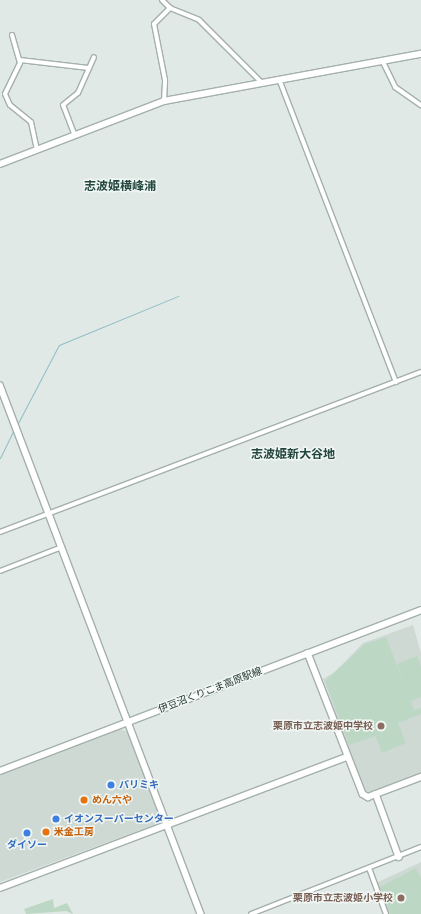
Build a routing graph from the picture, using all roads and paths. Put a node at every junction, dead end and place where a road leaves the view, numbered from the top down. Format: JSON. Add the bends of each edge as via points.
{"nodes":[{"id":1,"x":162,"y":0,"type":"edge"},
{"id":2,"x":170,"y":8,"type":"junction"},
{"id":3,"x":12,"y":35,"type":"dead end"},
{"id":4,"x":421,"y":54,"type":"edge"},
{"id":5,"x":94,"y":57,"type":"dead end"},
{"id":6,"x":20,"y":60,"type":"junction"},
{"id":7,"x":383,"y":62,"type":"junction"},
{"id":8,"x":89,"y":68,"type":"junction"},
{"id":9,"x":280,"y":79,"type":"junction"},
{"id":10,"x":262,"y":83,"type":"junction"},
{"id":11,"x":164,"y":101,"type":"junction"},
{"id":12,"x":421,"y":105,"type":"edge"},
{"id":13,"x":75,"y":136,"type":"junction"},
{"id":14,"x":37,"y":150,"type":"junction"},
{"id":15,"x":0,"y":164,"type":"edge"},
{"id":16,"x":421,"y":372,"type":"edge"},
{"id":17,"x":396,"y":382,"type":"junction"},
{"id":18,"x":0,"y":385,"type":"edge"},
{"id":19,"x":49,"y":513,"type":"junction"},
{"id":20,"x":0,"y":532,"type":"edge"},
{"id":21,"x":62,"y":547,"type":"junction"},
{"id":22,"x":0,"y":571,"type":"edge"},
{"id":23,"x":421,"y":610,"type":"edge"},
{"id":24,"x":308,"y":653,"type":"junction"},
{"id":25,"x":128,"y":722,"type":"junction"},
{"id":26,"x":348,"y":757,"type":"junction"},
{"id":27,"x":0,"y":771,"type":"edge"},
{"id":28,"x":421,"y":777,"type":"edge"},
{"id":29,"x":376,"y":794,"type":"junction"},
{"id":30,"x":168,"y":826,"type":"junction"},
{"id":31,"x":421,"y":847,"type":"edge"},
{"id":32,"x":399,"y":857,"type":"junction"},
{"id":33,"x":369,"y":868,"type":"junction"},
{"id":34,"x":0,"y":888,"type":"edge"},
{"id":35,"x":201,"y":914,"type":"edge"},
{"id":36,"x":251,"y":914,"type":"edge"},
{"id":37,"x":386,"y":914,"type":"edge"}],
"edges":[{"from":1,"to":2,"type":"street"},
{"from":2,"to":10,"type":"street","via":[[199,20]]},
{"from":2,"to":11,"type":"street","via":[[154,24],[165,80]]},
{"from":3,"to":6,"type":"street"},
{"from":4,"to":7,"type":"street"},
{"from":5,"to":8,"type":"street"},
{"from":6,"to":8,"type":"street"},
{"from":6,"to":14,"type":"street","via":[[5,94],[10,105],[31,122]]},
{"from":7,"to":9,"type":"street"},
{"from":7,"to":12,"type":"street","via":[[395,88]]},
{"from":8,"to":13,"type":"street","via":[[78,93],[63,105]]},
{"from":9,"to":10,"type":"street"},
{"from":9,"to":17,"type":"street"},
{"from":10,"to":11,"type":"street"},
{"from":11,"to":13,"type":"street"},
{"from":13,"to":14,"type":"street"},
{"from":14,"to":15,"type":"street"},
{"from":16,"to":17,"type":"street"},
{"from":17,"to":19,"type":"street"},
{"from":18,"to":19,"type":"street"},
{"from":19,"to":20,"type":"street"},
{"from":19,"to":21,"type":"street"},
{"from":21,"to":22,"type":"street"},
{"from":21,"to":25,"type":"street"},
{"from":23,"to":24,"type":"street","name":"伊豆沼くりこま高原駅線"},
{"from":24,"to":25,"type":"street","name":"伊豆沼くりこま高原駅線"},
{"from":24,"to":26,"type":"street"},
{"from":25,"to":27,"type":"street","name":"伊豆沼くりこま高原駅線"},
{"from":25,"to":30,"type":"street"},
{"from":26,"to":29,"type":"street","via":[[363,794],[368,797]]},
{"from":26,"to":30,"type":"street"},
{"from":28,"to":29,"type":"street"},
{"from":29,"to":32,"type":"street"},
{"from":30,"to":34,"type":"street"},
{"from":30,"to":35,"type":"street"},
{"from":31,"to":32,"type":"street"},
{"from":32,"to":33,"type":"street"},
{"from":33,"to":36,"type":"street"},
{"from":33,"to":37,"type":"street"}]}
